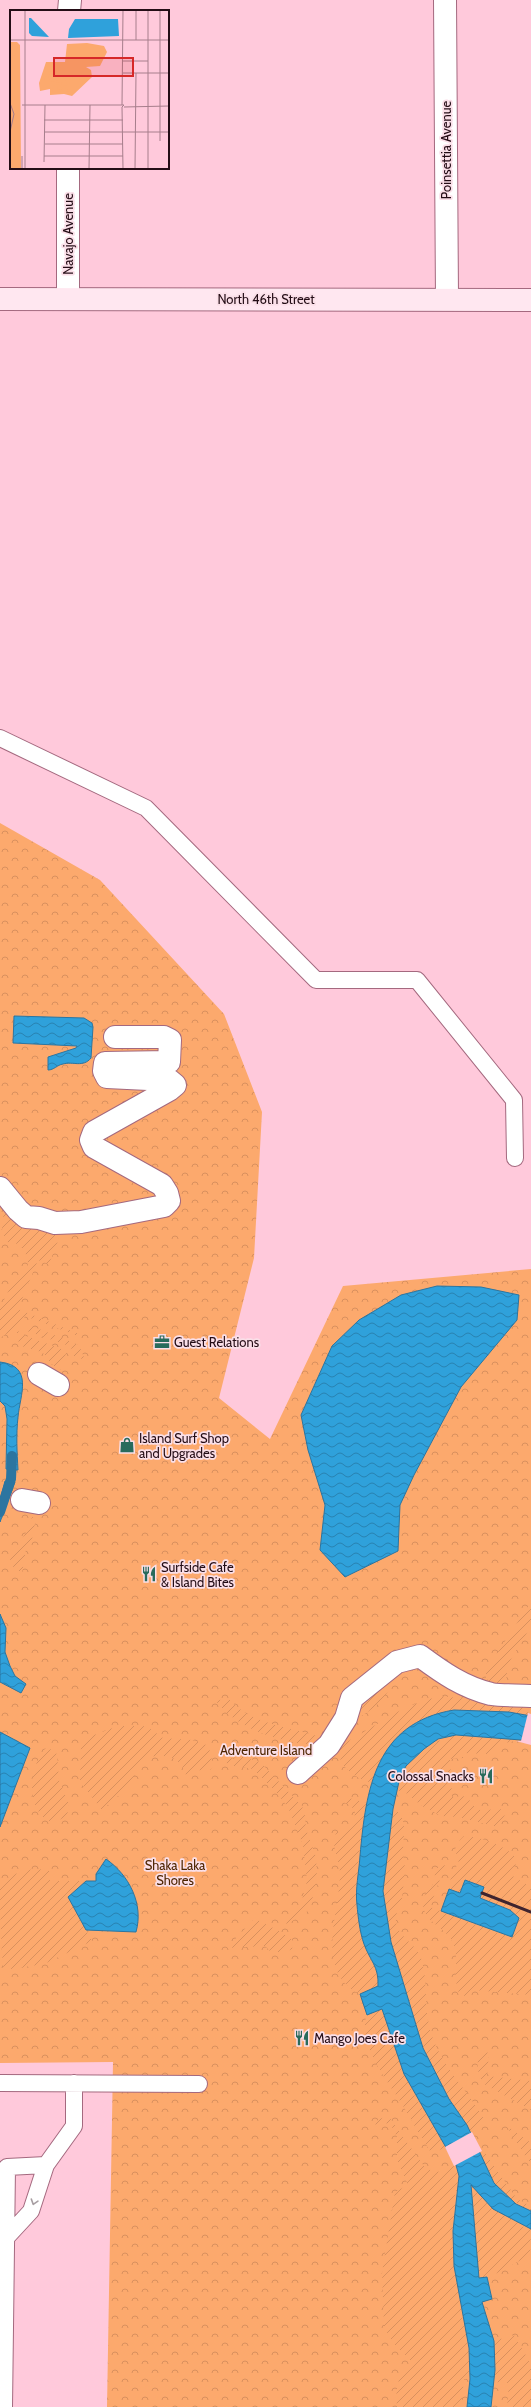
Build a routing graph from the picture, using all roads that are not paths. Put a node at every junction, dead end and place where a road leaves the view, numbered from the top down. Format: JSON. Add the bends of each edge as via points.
{"nodes":[{"id":1,"x":446,"y":0,"type":"edge"},
{"id":2,"x":68,"y":169,"type":"edge"},
{"id":3,"x":0,"y":299,"type":"edge"},
{"id":4,"x":68,"y":299,"type":"junction"},
{"id":5,"x":447,"y":299,"type":"junction"},
{"id":6,"x":531,"y":300,"type":"edge"},
{"id":7,"x":0,"y":738,"type":"edge"},
{"id":8,"x":115,"y":1037,"type":"dead end"},
{"id":9,"x":515,"y":1158,"type":"dead end"},
{"id":10,"x":0,"y":1188,"type":"edge"},
{"id":11,"x":531,"y":1696,"type":"edge"},
{"id":12,"x":298,"y":1773,"type":"dead end"},
{"id":13,"x":0,"y":2083,"type":"edge"},
{"id":14,"x":74,"y":2083,"type":"junction"},
{"id":15,"x":199,"y":2084,"type":"dead end"},
{"id":16,"x":46,"y":2165,"type":"junction"},
{"id":17,"x":6,"y":2238,"type":"junction"},
{"id":18,"x":4,"y":2407,"type":"edge"}],
"edges":[{"from":1,"to":5,"type":"street","name":"Poinsettia Avenue"},
{"from":2,"to":4,"type":"street","name":"Navajo Avenue"},
{"from":3,"to":4,"type":"street","name":"North 46th Street"},
{"from":4,"to":5,"type":"street","name":"North 46th Street"},
{"from":5,"to":6,"type":"street","name":"North 46th Street"},
{"from":7,"to":9,"type":"lane","via":[[146,808],[316,980],[417,980],[514,1100]]},
{"from":8,"to":10,"type":"street","via":[[164,1037],[170,1040],[169,1062],[105,1063],[104,1071],[107,1077],[169,1080],[175,1085],[94,1132],[91,1140],[94,1147],[162,1185],[169,1201],[164,1206],[81,1222],[55,1222],[26,1217]]},
{"from":11,"to":12,"type":"street","via":[[492,1694],[469,1687],[454,1681],[420,1656],[397,1662],[352,1698],[346,1718],[329,1746]]},
{"from":13,"to":14,"type":"lane"},
{"from":14,"to":15,"type":"lane"},
{"from":14,"to":16,"type":"lane","via":[[74,2126]]},
{"from":16,"to":17,"type":"lane","one_way":true,"via":[[31,2211]]},
{"from":16,"to":17,"type":"lane","via":[[7,2167]]},
{"from":17,"to":18,"type":"lane"}]}
